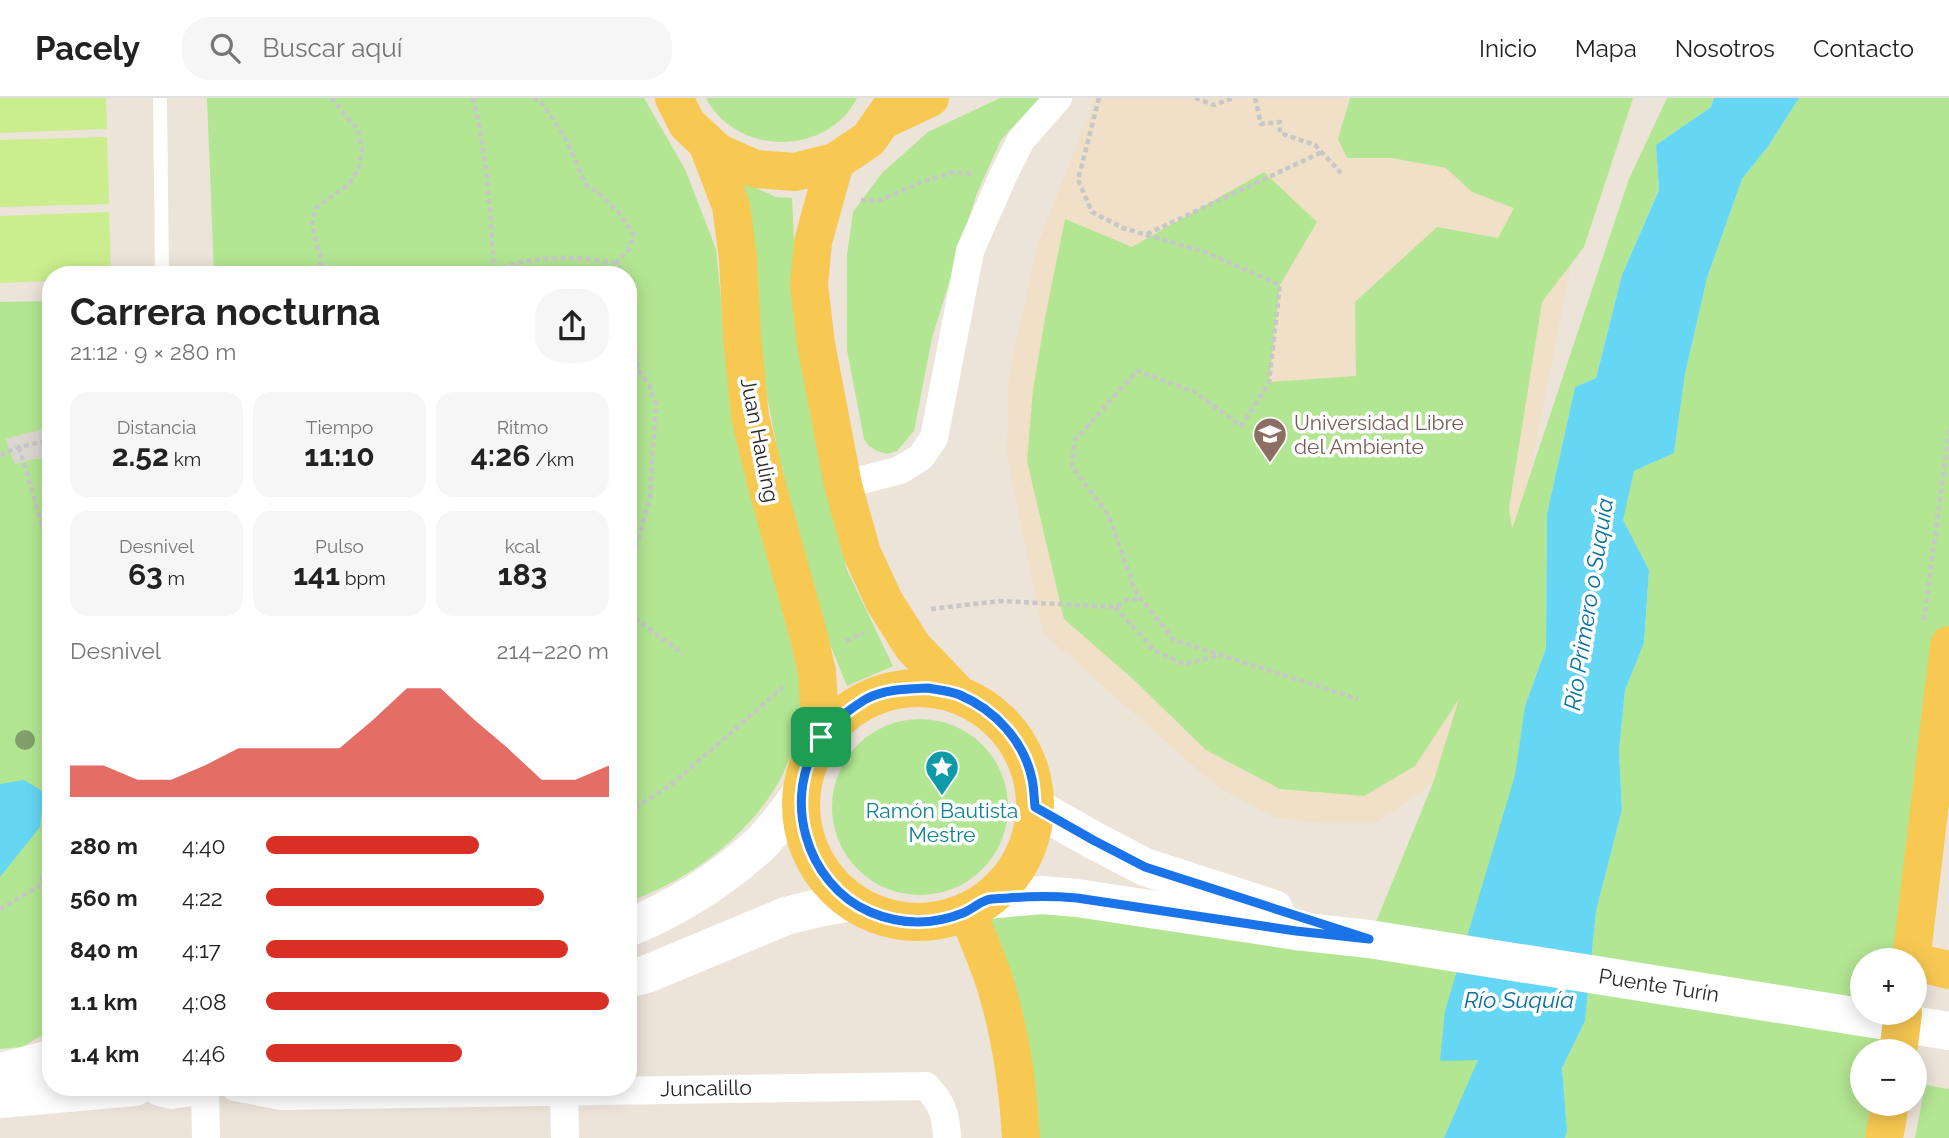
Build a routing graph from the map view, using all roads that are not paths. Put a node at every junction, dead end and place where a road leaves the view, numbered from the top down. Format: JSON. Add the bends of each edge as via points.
{"nodes":[{"id":1,"x":160,"y":98,"type":"edge"},
{"id":2,"x":674,"y":98,"type":"edge"},
{"id":3,"x":930,"y":98,"type":"edge"},
{"id":4,"x":1058,"y":98,"type":"edge"},
{"id":5,"x":888,"y":110,"type":"edge"},
{"id":6,"x":707,"y":143,"type":"junction"},
{"id":7,"x":835,"y":162,"type":"junction"},
{"id":8,"x":162,"y":266,"type":"edge"},
{"id":9,"x":843,"y":485,"type":"junction"},
{"id":10,"x":1949,"y":645,"type":"edge"},
{"id":11,"x":958,"y":694,"type":"junction"},
{"id":12,"x":821,"y":737,"type":"junction"},
{"id":13,"x":801,"y":794,"type":"junction"},
{"id":14,"x":1035,"y":807,"type":"junction"},
{"id":15,"x":852,"y":902,"type":"junction"},
{"id":16,"x":977,"y":906,"type":"junction"},
{"id":17,"x":637,"y":924,"type":"edge"},
{"id":18,"x":1369,"y":939,"type":"junction"},
{"id":19,"x":1914,"y":948,"type":"edge"},
{"id":20,"x":1927,"y":964,"type":"edge"},
{"id":21,"x":1949,"y":970,"type":"edge"},
{"id":22,"x":637,"y":977,"type":"edge"},
{"id":23,"x":1949,"y":1031,"type":"edge"},
{"id":24,"x":42,"y":1061,"type":"edge"},
{"id":25,"x":0,"y":1072,"type":"edge"},
{"id":26,"x":637,"y":1089,"type":"edge"},
{"id":27,"x":42,"y":1095,"type":"edge"},
{"id":28,"x":205,"y":1096,"type":"edge"},
{"id":29,"x":564,"y":1096,"type":"edge"},
{"id":30,"x":0,"y":1099,"type":"edge"},
{"id":31,"x":1888,"y":1116,"type":"edge"},
{"id":32,"x":206,"y":1138,"type":"edge"},
{"id":33,"x":565,"y":1138,"type":"edge"},
{"id":34,"x":947,"y":1138,"type":"edge"},
{"id":35,"x":1021,"y":1138,"type":"edge"},
{"id":36,"x":1884,"y":1138,"type":"edge"}],
"edges":[{"from":1,"to":8,"type":"lane"},
{"from":2,"to":6,"type":"main road","via":[[688,124]]},
{"from":3,"to":5,"type":"main road"},
{"from":4,"to":9,"type":"street","via":[[1021,139],[970,251],[934,438],[921,457],[900,470]]},
{"from":5,"to":7,"type":"main road","via":[[869,139]]},
{"from":6,"to":7,"type":"main road","via":[[755,169],[795,172]]},
{"from":6,"to":12,"type":"main road","name":"Juan Hauling","via":[[730,206],[751,417],[817,672]]},
{"from":7,"to":9,"type":"main road","via":[[813,242],[809,285]]},
{"from":9,"to":11,"type":"main road","via":[[862,553],[884,601],[913,647]]},
{"from":10,"to":19,"type":"main road"},
{"from":11,"to":12,"type":"main road","via":[[928,688],[897,689],[868,698],[842,715]]},
{"from":11,"to":14,"type":"main road","via":[[1005,727],[1032,778]]},
{"from":12,"to":13,"type":"main road","via":[[807,764]]},
{"from":13,"to":15,"type":"main road","via":[[807,844],[833,886]]},
{"from":13,"to":17,"type":"main road","via":[[757,847],[708,885]]},
{"from":14,"to":16,"type":"main road","via":[[1026,849],[1016,869]]},
{"from":14,"to":18,"type":"main road","name":"Puente Turín","via":[[1145,867]]},
{"from":15,"to":16,"type":"main road","via":[[909,922],[948,918]]},
{"from":15,"to":22,"type":"main road","via":[[786,916]]},
{"from":16,"to":18,"type":"main road","name":"Puente Turín","via":[[1042,895]]},
{"from":16,"to":35,"type":"main road","via":[[1008,1037]]},
{"from":18,"to":23,"type":"main road","name":"Puente Turín"},
{"from":20,"to":21,"type":"main road"},
{"from":24,"to":25,"type":"main road"},
{"from":26,"to":34,"type":"street","name":"Juncalillo","via":[[926,1086],[939,1100]]},
{"from":27,"to":30,"type":"main road"},
{"from":28,"to":32,"type":"street"},
{"from":29,"to":33,"type":"street"},
{"from":31,"to":36,"type":"main road"}]}
